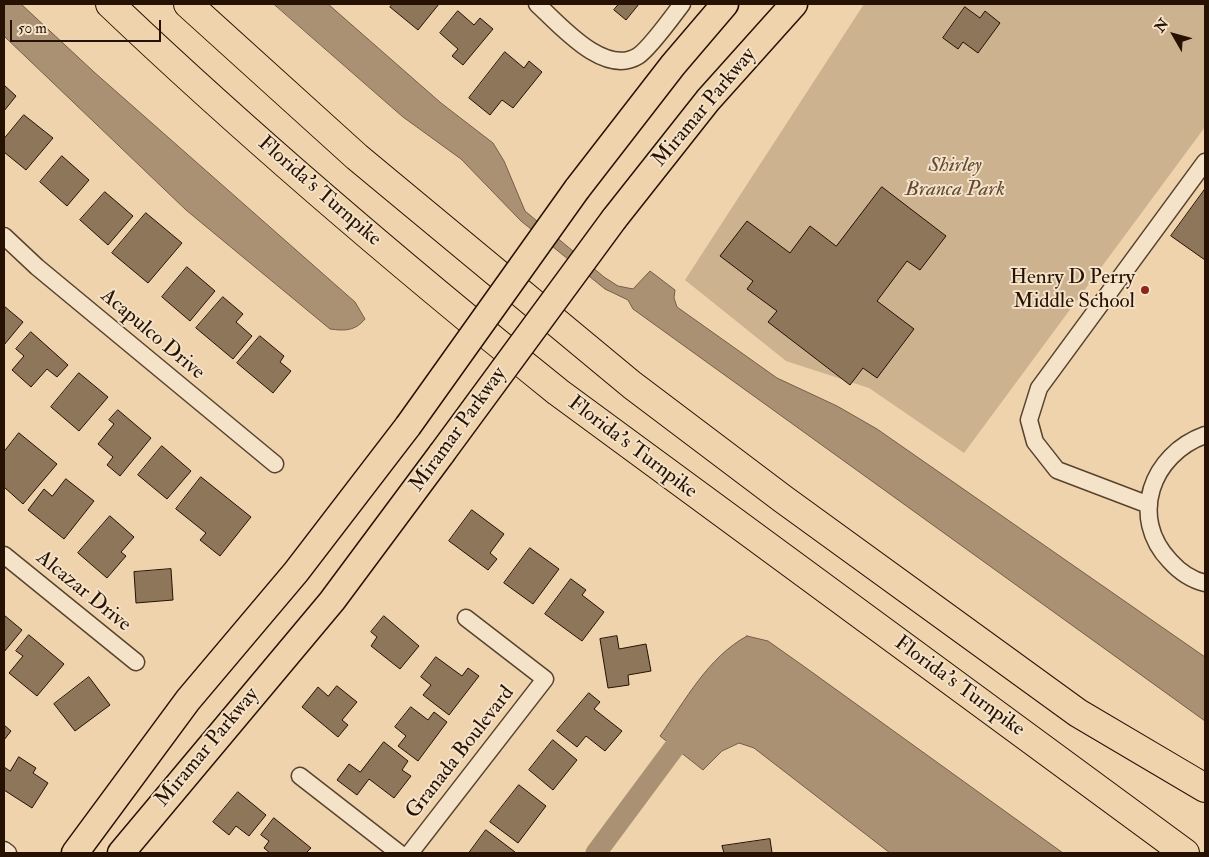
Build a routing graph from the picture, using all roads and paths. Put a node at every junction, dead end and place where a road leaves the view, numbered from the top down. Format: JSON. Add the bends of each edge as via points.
{"nodes":[{"id":1,"x":110,"y":4,"type":"edge"},
{"id":2,"x":188,"y":4,"type":"edge"},
{"id":3,"x":537,"y":4,"type":"edge"},
{"id":4,"x":682,"y":4,"type":"edge"},
{"id":5,"x":725,"y":4,"type":"edge"},
{"id":6,"x":794,"y":4,"type":"edge"},
{"id":7,"x":1205,"y":162,"type":"edge"},
{"id":8,"x":4,"y":236,"type":"edge"},
{"id":9,"x":1205,"y":435,"type":"edge"},
{"id":10,"x":274,"y":464,"type":"dead end"},
{"id":11,"x":1149,"y":506,"type":"junction"},
{"id":12,"x":4,"y":555,"type":"edge"},
{"id":13,"x":1205,"y":583,"type":"edge"},
{"id":14,"x":466,"y":618,"type":"dead end"},
{"id":15,"x":136,"y":662,"type":"dead end"},
{"id":16,"x":300,"y":776,"type":"dead end"},
{"id":17,"x":1205,"y":788,"type":"edge"},
{"id":18,"x":4,"y":850,"type":"edge"},
{"id":19,"x":8,"y":853,"type":"edge"},
{"id":20,"x":75,"y":853,"type":"edge"},
{"id":21,"x":121,"y":853,"type":"edge"},
{"id":22,"x":399,"y":853,"type":"edge"},
{"id":23,"x":410,"y":853,"type":"edge"},
{"id":24,"x":1185,"y":853,"type":"edge"}],
"edges":[{"from":1,"to":24,"type":"highway","name":"Florida's Turnpike","via":[[334,206],[558,392]]},
{"from":2,"to":17,"type":"highway","via":[[365,163],[632,385],[790,505],[1078,713]]},
{"from":3,"to":4,"type":"street","via":[[596,55],[619,62],[640,55]]},
{"from":5,"to":20,"type":"main road","name":"Miramar Parkway","bridge":true,"via":[[673,65],[577,190],[408,426],[296,572],[188,700]]},
{"from":6,"to":21,"type":"main road","name":"Miramar Parkway","bridge":true,"via":[[708,100],[614,219],[332,601]]},
{"from":7,"to":11,"type":"street","via":[[1039,388],[1029,420],[1035,442],[1057,470]]},
{"from":8,"to":10,"type":"street","name":"Acapulco Drive"},
{"from":9,"to":11,"type":"street","via":[[1188,441],[1168,458],[1154,480]]},
{"from":11,"to":13,"type":"street","via":[[1151,530],[1162,553],[1179,571]]},
{"from":12,"to":15,"type":"street","name":"Alcazar Drive"},
{"from":14,"to":23,"type":"street","name":"Granada Boulevard","via":[[545,680]]},
{"from":16,"to":22,"type":"street"},
{"from":18,"to":19,"type":"street"}]}
